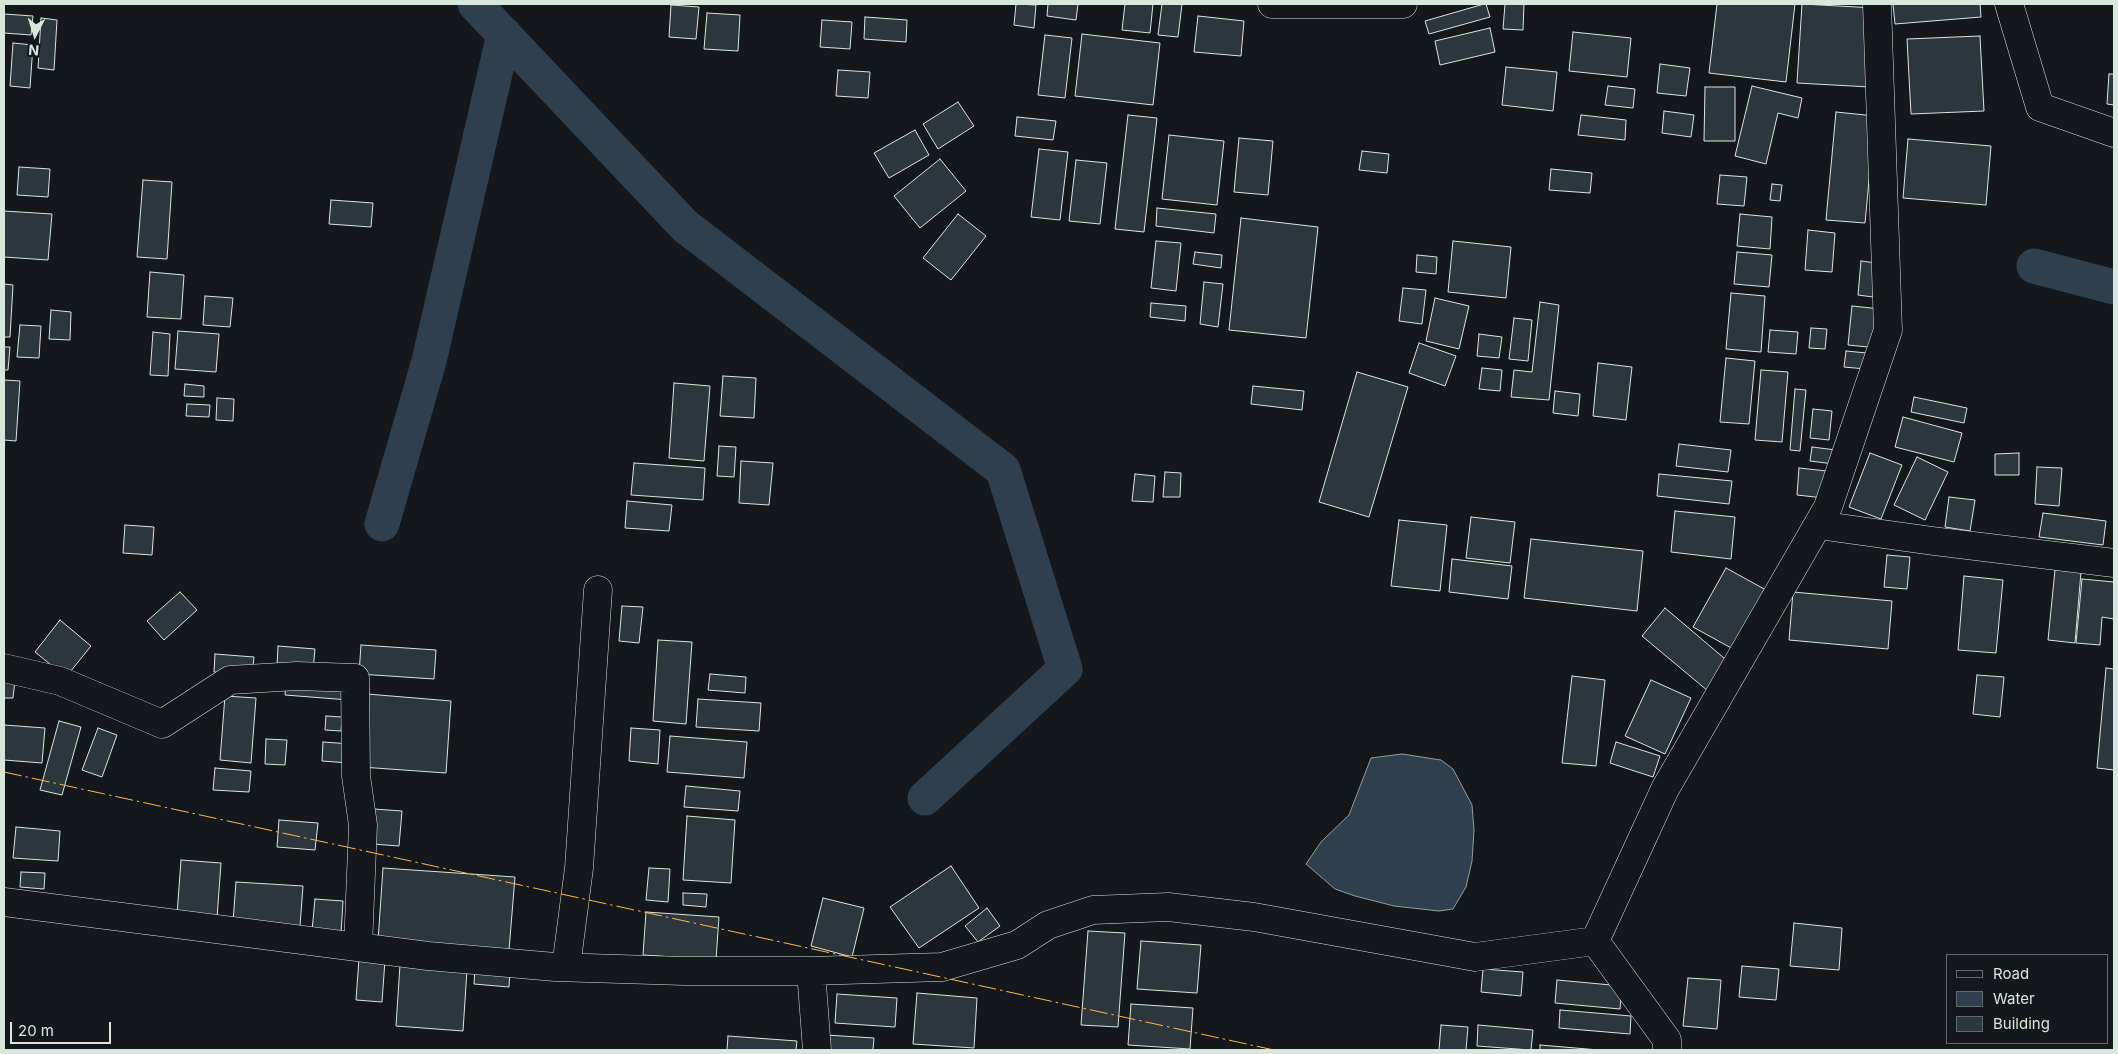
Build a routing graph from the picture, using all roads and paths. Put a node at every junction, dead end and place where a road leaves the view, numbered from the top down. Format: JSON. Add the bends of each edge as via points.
{"nodes":[{"id":1,"x":1272,"y":4,"type":"edge"},
{"id":2,"x":1403,"y":4,"type":"edge"},
{"id":3,"x":1877,"y":4,"type":"edge"},
{"id":4,"x":2010,"y":4,"type":"edge"},
{"id":5,"x":2114,"y":133,"type":"edge"},
{"id":6,"x":1818,"y":525,"type":"junction"},
{"id":7,"x":2114,"y":563,"type":"edge"},
{"id":8,"x":598,"y":590,"type":"dead end"},
{"id":9,"x":4,"y":668,"type":"edge"},
{"id":10,"x":4,"y":902,"type":"edge"},
{"id":11,"x":1595,"y":941,"type":"junction"},
{"id":12,"x":358,"y":947,"type":"junction"},
{"id":13,"x":566,"y":967,"type":"junction"},
{"id":14,"x":811,"y":971,"type":"junction"},
{"id":15,"x":817,"y":1050,"type":"edge"},
{"id":16,"x":1667,"y":1050,"type":"edge"}],
"edges":[{"from":1,"to":2,"type":"street"},
{"from":3,"to":6,"type":"street","via":[[1888,330],[1828,507]]},
{"from":4,"to":5,"type":"street","via":[[2040,107]]},
{"from":6,"to":7,"type":"street"},
{"from":6,"to":11,"type":"street","via":[[1665,789]]},
{"from":8,"to":13,"type":"street","via":[[580,868]]},
{"from":9,"to":12,"type":"street","via":[[60,681],[162,724],[230,680],[297,676],[355,678],[356,776],[363,825]]},
{"from":10,"to":12,"type":"street"},
{"from":11,"to":14,"type":"street","via":[[1475,957],[1254,917],[1168,907],[1093,910],[1048,925],[1017,945],[942,967]]},
{"from":11,"to":16,"type":"street","via":[[1667,1040]]},
{"from":12,"to":13,"type":"street"},
{"from":13,"to":14,"type":"street"},
{"from":14,"to":15,"type":"street"}]}
